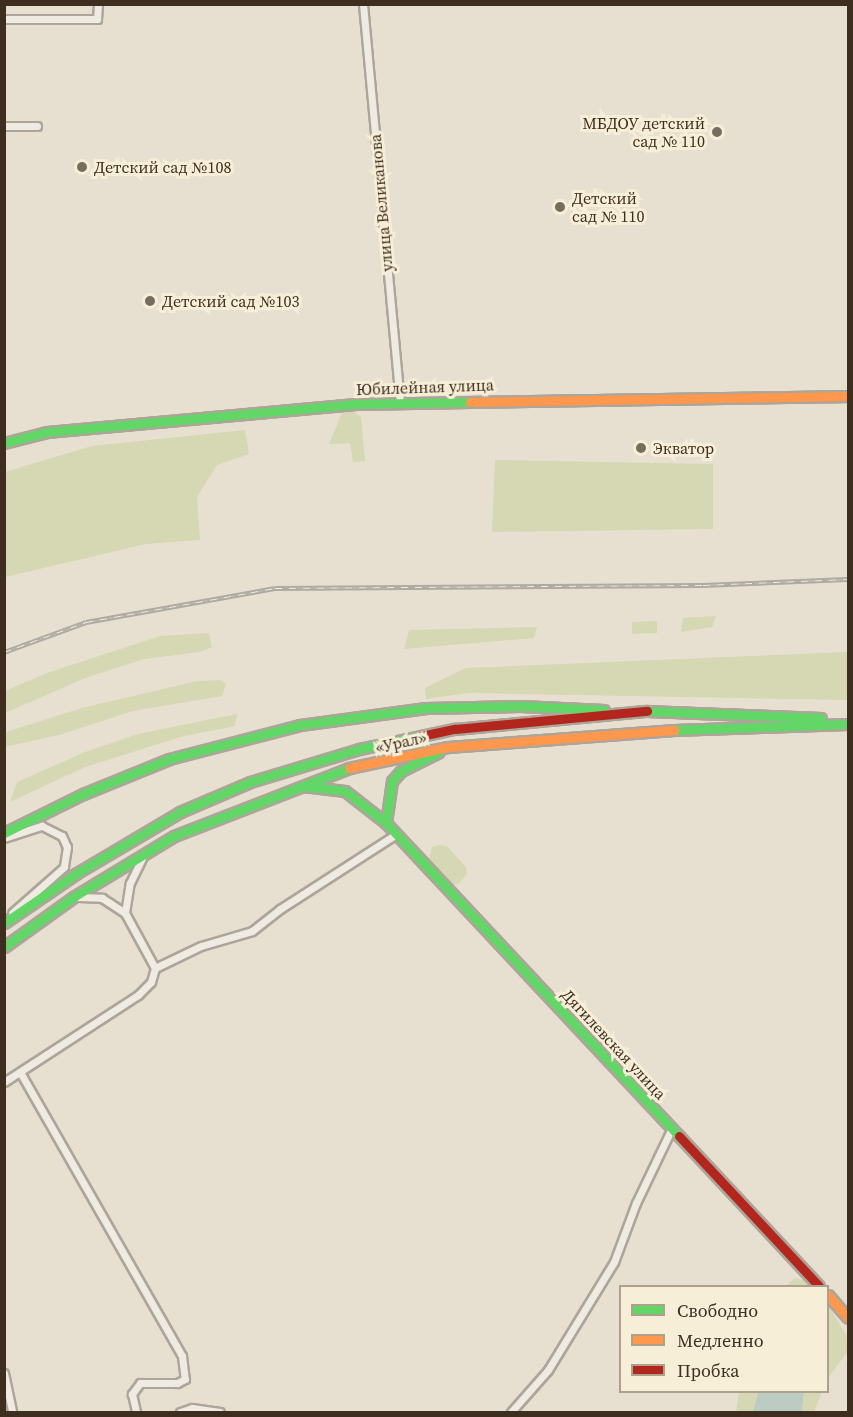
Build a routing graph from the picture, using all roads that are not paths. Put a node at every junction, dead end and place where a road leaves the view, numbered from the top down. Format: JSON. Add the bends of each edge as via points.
{"nodes":[{"id":1,"x":98,"y":4,"type":"edge"},
{"id":2,"x":363,"y":4,"type":"edge"},
{"id":3,"x":4,"y":19,"type":"edge"},
{"id":4,"x":4,"y":126,"type":"edge"},
{"id":5,"x":37,"y":126,"type":"dead end"},
{"id":6,"x":849,"y":396,"type":"edge"},
{"id":7,"x":400,"y":402,"type":"junction"},
{"id":8,"x":4,"y":443,"type":"edge"},
{"id":9,"x":628,"y":711,"type":"junction"},
{"id":10,"x":849,"y":720,"type":"edge"},
{"id":11,"x":849,"y":724,"type":"edge"},
{"id":12,"x":448,"y":747,"type":"junction"},
{"id":13,"x":300,"y":786,"type":"junction"},
{"id":14,"x":386,"y":824,"type":"junction"},
{"id":15,"x":4,"y":833,"type":"edge"},
{"id":16,"x":395,"y":835,"type":"junction"},
{"id":17,"x":4,"y":838,"type":"edge"},
{"id":18,"x":144,"y":855,"type":"junction"},
{"id":19,"x":75,"y":896,"type":"junction"},
{"id":20,"x":125,"y":913,"type":"junction"},
{"id":21,"x":4,"y":922,"type":"edge"},
{"id":22,"x":4,"y":947,"type":"edge"},
{"id":23,"x":155,"y":968,"type":"junction"},
{"id":24,"x":20,"y":1072,"type":"junction"},
{"id":25,"x":4,"y":1082,"type":"edge"},
{"id":26,"x":672,"y":1128,"type":"junction"},
{"id":27,"x":817,"y":1285,"type":"edge"},
{"id":28,"x":829,"y":1296,"type":"edge"},
{"id":29,"x":849,"y":1318,"type":"edge"},
{"id":30,"x":4,"y":1373,"type":"edge"},
{"id":31,"x":12,"y":1413,"type":"edge"},
{"id":32,"x":136,"y":1413,"type":"edge"},
{"id":33,"x":180,"y":1413,"type":"edge"},
{"id":34,"x":220,"y":1413,"type":"edge"},
{"id":35,"x":511,"y":1413,"type":"edge"}],
"edges":[{"from":1,"to":3,"type":"street","via":[[97,19]]},
{"from":2,"to":7,"type":"street","name":"улица Великанова"},
{"from":4,"to":5,"type":"street"},
{"from":6,"to":7,"type":"main road","name":"Юбилейная улица"},
{"from":7,"to":8,"type":"main road","name":"Юбилейная улица","via":[[47,432]]},
{"from":9,"to":10,"type":"main road","name":"«Урал»","via":[[685,710]]},
{"from":9,"to":15,"type":"main road","via":[[521,706],[426,708],[300,725],[169,759],[83,794]]},
{"from":9,"to":21,"type":"main road","name":"«Урал»","via":[[455,729],[359,749],[250,782],[180,812]]},
{"from":11,"to":12,"type":"main road","name":"«Урал»","via":[[606,732]]},
{"from":12,"to":13,"type":"main road","name":"«Урал»","via":[[341,770]]},
{"from":12,"to":14,"type":"main road","via":[[401,771],[392,781]]},
{"from":13,"to":14,"type":"main road","name":"Дягилевская улица","via":[[345,791]]},
{"from":13,"to":18,"type":"main road","name":"«Урал»","via":[[174,836]]},
{"from":14,"to":16,"type":"main road","name":"Дягилевская улица"},
{"from":16,"to":23,"type":"street","via":[[252,931],[201,946]]},
{"from":16,"to":26,"type":"main road","name":"Дягилевская улица"},
{"from":17,"to":21,"type":"street","via":[[42,826],[62,836],[67,847],[64,867]]},
{"from":18,"to":19,"type":"main road","name":"«Урал»"},
{"from":18,"to":20,"type":"street","via":[[130,883]]},
{"from":19,"to":20,"type":"street","via":[[102,898]]},
{"from":19,"to":22,"type":"main road","name":"«Урал»"},
{"from":20,"to":23,"type":"street"},
{"from":23,"to":24,"type":"street","via":[[151,982],[138,995]]},
{"from":24,"to":25,"type":"street"},
{"from":24,"to":32,"type":"street","via":[[182,1356],[185,1379],[177,1383],[140,1383],[132,1394]]},
{"from":26,"to":27,"type":"main road","name":"Дягилевская улица"},
{"from":26,"to":35,"type":"street","via":[[636,1203],[614,1262],[548,1370]]},
{"from":28,"to":29,"type":"main road"},
{"from":30,"to":31,"type":"street"},
{"from":33,"to":34,"type":"street","via":[[192,1408]]}]}
